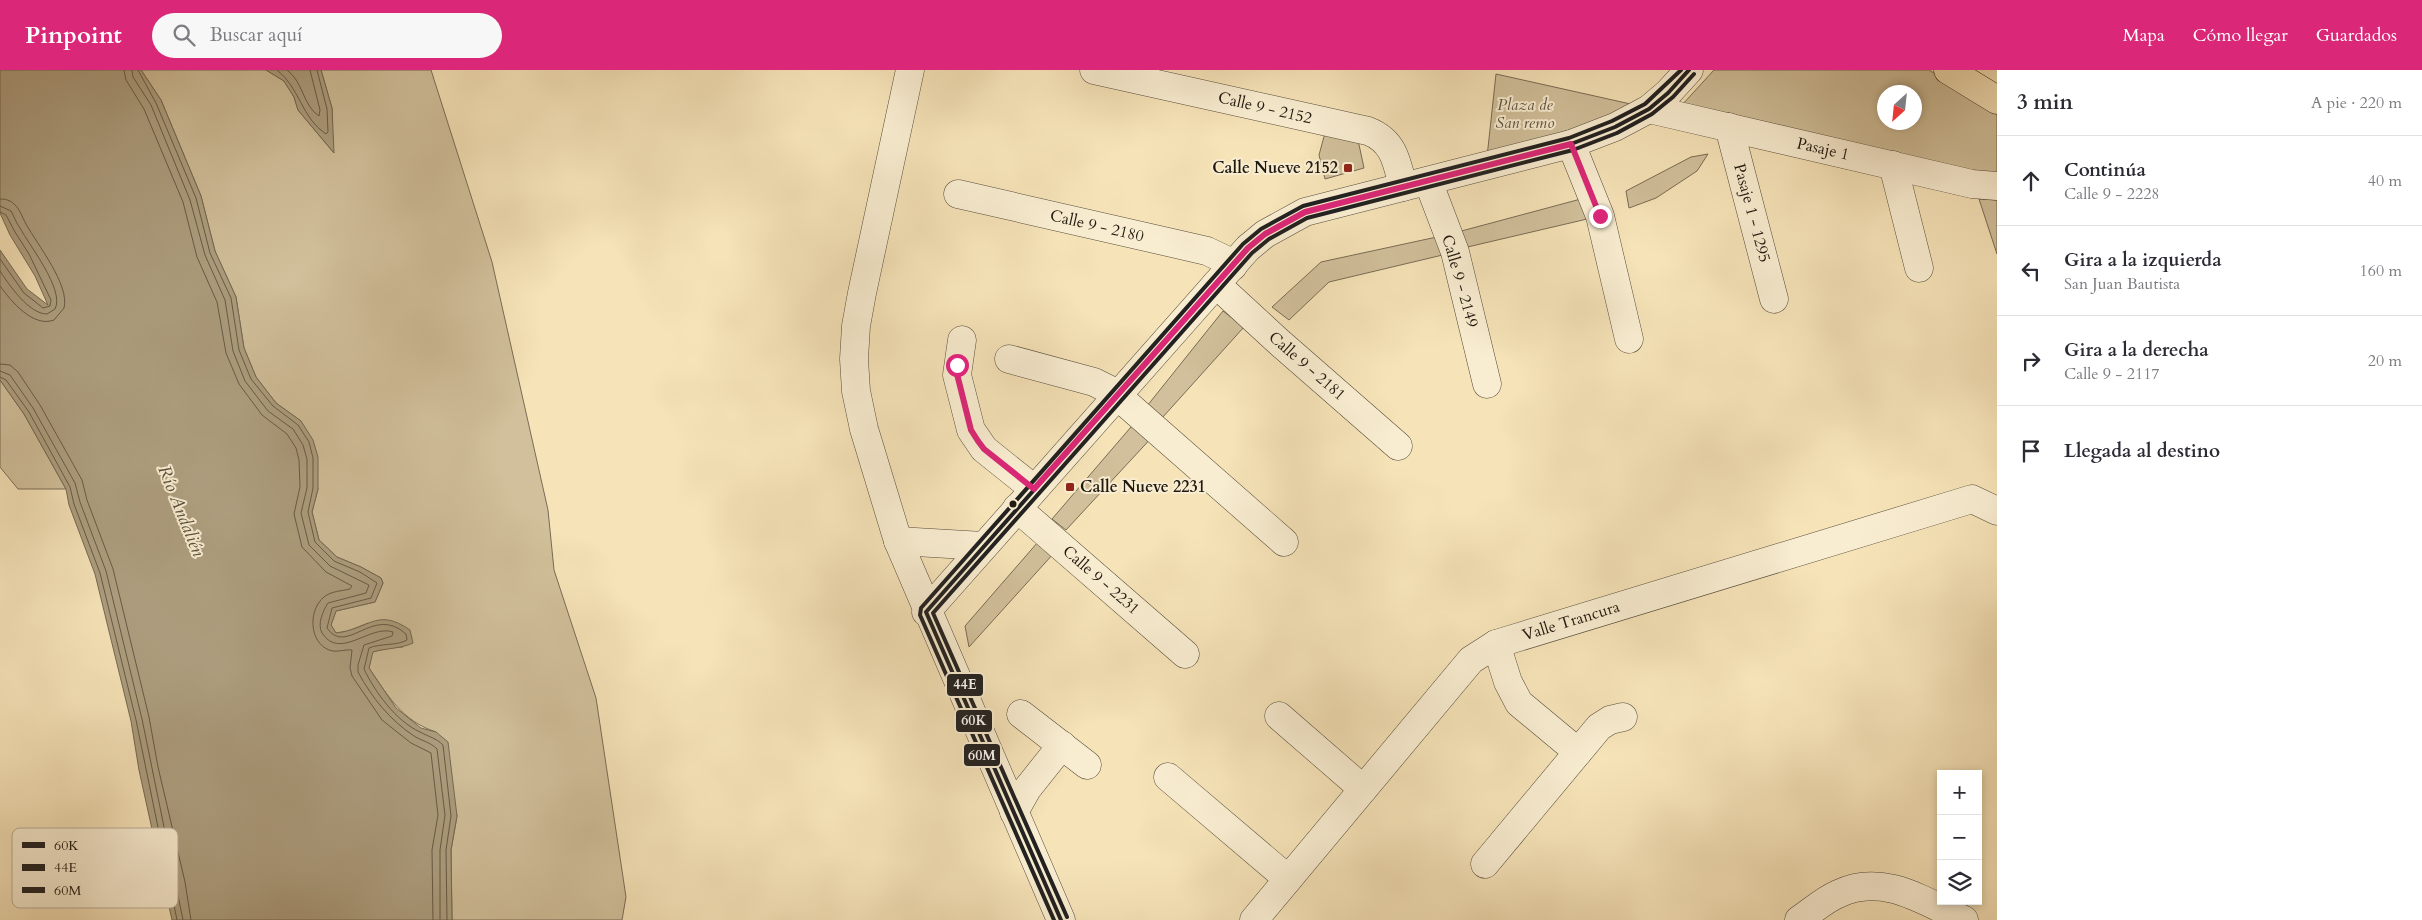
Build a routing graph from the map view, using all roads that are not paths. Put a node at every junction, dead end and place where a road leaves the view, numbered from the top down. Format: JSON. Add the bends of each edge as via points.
{"nodes":[{"id":1,"x":910,"y":70,"type":"edge"},
{"id":2,"x":1094,"y":70,"type":"edge"},
{"id":3,"x":1689,"y":70,"type":"edge"},
{"id":4,"x":1948,"y":70,"type":"edge"},
{"id":5,"x":1997,"y":100,"type":"edge"},
{"id":6,"x":1649,"y":109,"type":"junction"},
{"id":7,"x":1730,"y":127,"type":"junction"},
{"id":8,"x":1571,"y":144,"type":"junction"},
{"id":9,"x":1893,"y":165,"type":"junction"},
{"id":10,"x":1415,"y":184,"type":"junction"},
{"id":11,"x":1997,"y":186,"type":"edge"},
{"id":12,"x":958,"y":194,"type":"dead end"},
{"id":13,"x":1919,"y":268,"type":"dead end"},
{"id":14,"x":1225,"y":275,"type":"junction"},
{"id":15,"x":1774,"y":299,"type":"dead end"},
{"id":16,"x":1629,"y":339,"type":"dead end"},
{"id":17,"x":962,"y":340,"type":"dead end"},
{"id":18,"x":1010,"y":359,"type":"dead end"},
{"id":19,"x":1487,"y":384,"type":"dead end"},
{"id":20,"x":1117,"y":395,"type":"junction"},
{"id":21,"x":1398,"y":446,"type":"dead end"},
{"id":22,"x":1025,"y":498,"type":"junction"},
{"id":23,"x":1997,"y":511,"type":"edge"},
{"id":24,"x":898,"y":541,"type":"junction"},
{"id":25,"x":1284,"y":542,"type":"dead end"},
{"id":26,"x":983,"y":546,"type":"junction"},
{"id":27,"x":926,"y":612,"type":"junction"},
{"id":28,"x":1496,"y":644,"type":"junction"},
{"id":29,"x":1185,"y":654,"type":"dead end"},
{"id":30,"x":1021,"y":714,"type":"dead end"},
{"id":31,"x":1279,"y":716,"type":"dead end"},
{"id":32,"x":1623,"y":717,"type":"dead end"},
{"id":33,"x":1062,"y":745,"type":"junction"},
{"id":34,"x":1578,"y":752,"type":"junction"},
{"id":35,"x":1087,"y":765,"type":"dead end"},
{"id":36,"x":1168,"y":777,"type":"dead end"},
{"id":37,"x":1363,"y":789,"type":"junction"},
{"id":38,"x":1014,"y":812,"type":"junction"},
{"id":39,"x":1485,"y":864,"type":"dead end"},
{"id":40,"x":1288,"y":879,"type":"junction"},
{"id":41,"x":1061,"y":920,"type":"edge"},
{"id":42,"x":1254,"y":920,"type":"edge"},
{"id":43,"x":1799,"y":920,"type":"edge"},
{"id":44,"x":1964,"y":920,"type":"edge"}],
"edges":[{"from":1,"to":24,"type":"street","via":[[862,292],[854,359],[856,391],[864,429]]},
{"from":2,"to":10,"type":"street","name":"Calle 9 - 2152","via":[[1368,131],[1383,139]]},
{"from":3,"to":6,"type":"street"},
{"from":4,"to":5,"type":"main road"},
{"from":6,"to":7,"type":"street","name":"Pasaje 1"},
{"from":6,"to":8,"type":"street","via":[[1615,127]]},
{"from":7,"to":9,"type":"street","name":"Pasaje 1"},
{"from":7,"to":15,"type":"street","name":"Pasaje 1 - 1295"},
{"from":8,"to":10,"type":"street"},
{"from":8,"to":16,"type":"street","via":[[1600,216]]},
{"from":9,"to":11,"type":"street","name":"Pasaje 1","via":[[1972,184]]},
{"from":9,"to":13,"type":"street"},
{"from":10,"to":14,"type":"street","via":[[1305,212],[1265,234]]},
{"from":10,"to":19,"type":"street","name":"Calle 9 - 2149","via":[[1455,252]]},
{"from":12,"to":14,"type":"street","name":"Calle 9 - 2180","via":[[1207,251],[1226,260]]},
{"from":14,"to":20,"type":"street"},
{"from":14,"to":21,"type":"street","name":"Calle 9 - 2181","via":[[1279,342]]},
{"from":17,"to":22,"type":"street","name":"Calle 9 - 2231","via":[[957,374],[971,430]]},
{"from":18,"to":20,"type":"street","via":[[1094,382]]},
{"from":20,"to":22,"type":"street"},
{"from":20,"to":25,"type":"street"},
{"from":22,"to":26,"type":"street"},
{"from":22,"to":29,"type":"street","name":"Calle 9 - 2231"},
{"from":23,"to":28,"type":"street","name":"Valle Trancura","via":[[1972,499]]},
{"from":24,"to":26,"type":"street"},
{"from":24,"to":27,"type":"street"},
{"from":26,"to":27,"type":"street"},
{"from":27,"to":38,"type":"street"},
{"from":28,"to":34,"type":"street","via":[[1508,682],[1519,703]]},
{"from":28,"to":37,"type":"street","name":"Valle Trancura","via":[[1472,660]]},
{"from":30,"to":33,"type":"street"},
{"from":31,"to":37,"type":"street"},
{"from":32,"to":34,"type":"street","via":[[1604,723]]},
{"from":33,"to":35,"type":"street"},
{"from":33,"to":38,"type":"street","via":[[1027,789]]},
{"from":34,"to":39,"type":"street"},
{"from":36,"to":40,"type":"street"},
{"from":37,"to":40,"type":"street","name":"Valle Trancura"},
{"from":38,"to":41,"type":"street"},
{"from":40,"to":42,"type":"street","name":"Valle Trancura"},
{"from":43,"to":44,"type":"street","via":[[1836,894],[1881,885],[1911,894]]}]}
